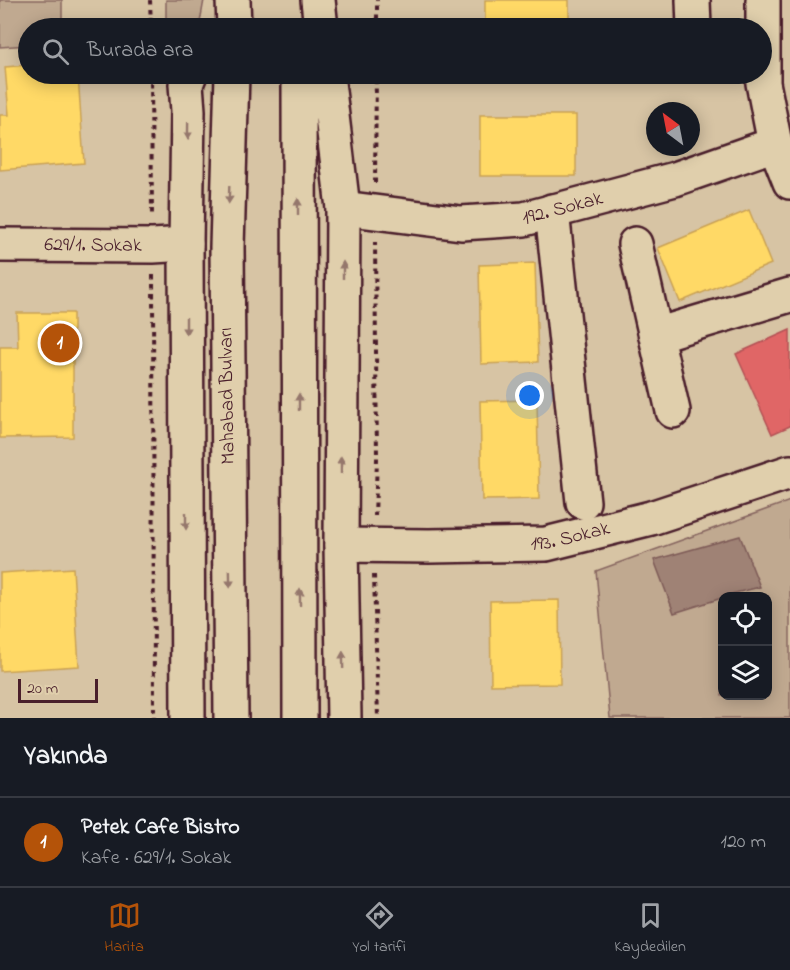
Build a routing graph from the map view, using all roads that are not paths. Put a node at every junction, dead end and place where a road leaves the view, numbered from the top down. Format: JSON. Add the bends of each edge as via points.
{"nodes":[{"id":1,"x":299,"y":0,"type":"edge"},
{"id":2,"x":318,"y":0,"type":"edge"},
{"id":3,"x":693,"y":0,"type":"edge"},
{"id":4,"x":763,"y":0,"type":"edge"},
{"id":5,"x":299,"y":18,"type":"edge"},
{"id":6,"x":320,"y":18,"type":"edge"},
{"id":7,"x":694,"y":18,"type":"edge"},
{"id":8,"x":763,"y":18,"type":"edge"},
{"id":9,"x":186,"y":84,"type":"edge"},
{"id":10,"x":232,"y":84,"type":"edge"},
{"id":11,"x":299,"y":84,"type":"edge"},
{"id":12,"x":329,"y":84,"type":"edge"},
{"id":13,"x":763,"y":84,"type":"edge"},
{"id":14,"x":775,"y":144,"type":"junction"},
{"id":15,"x":790,"y":182,"type":"edge"},
{"id":16,"x":359,"y":210,"type":"junction"},
{"id":17,"x":552,"y":211,"type":"junction"},
{"id":18,"x":186,"y":244,"type":"junction"},
{"id":19,"x":635,"y":244,"type":"dead end"},
{"id":20,"x":0,"y":245,"type":"edge"},
{"id":21,"x":790,"y":295,"type":"edge"},
{"id":22,"x":656,"y":334,"type":"junction"},
{"id":23,"x":673,"y":411,"type":"dead end"},
{"id":24,"x":790,"y":472,"type":"edge"},
{"id":25,"x":583,"y":502,"type":"dead end"},
{"id":26,"x":341,"y":545,"type":"junction"},
{"id":27,"x":188,"y":718,"type":"edge"},
{"id":28,"x":231,"y":718,"type":"edge"},
{"id":29,"x":300,"y":718,"type":"edge"},
{"id":30,"x":344,"y":718,"type":"edge"}],
"edges":[{"from":1,"to":5,"type":"main road"},
{"from":2,"to":6,"type":"main road"},
{"from":3,"to":7,"type":"main road"},
{"from":4,"to":8,"type":"main road"},
{"from":9,"to":18,"type":"main road","one_way":true},
{"from":10,"to":28,"type":"main road","name":"Mahabad Bulvarı","one_way":true,"via":[[227,247]]},
{"from":29,"to":11,"type":"main road","one_way":true},
{"from":12,"to":16,"type":"main road"},
{"from":13,"to":14,"type":"main road"},
{"from":14,"to":15,"type":"main road"},
{"from":14,"to":17,"type":"main road","name":"192. Sokak","via":[[675,179]]},
{"from":16,"to":17,"type":"main road","name":"192. Sokak","via":[[461,223],[524,219]]},
{"from":26,"to":16,"type":"main road","one_way":true},
{"from":17,"to":25,"type":"main road"},
{"from":18,"to":20,"type":"main road","name":"629/1. Sokak"},
{"from":18,"to":27,"type":"main road","one_way":true},
{"from":19,"to":22,"type":"main road"},
{"from":21,"to":22,"type":"main road"},
{"from":22,"to":23,"type":"main road"},
{"from":24,"to":26,"type":"main road","name":"193. Sokak","via":[[651,518],[546,544]]},
{"from":30,"to":26,"type":"main road","one_way":true}]}
